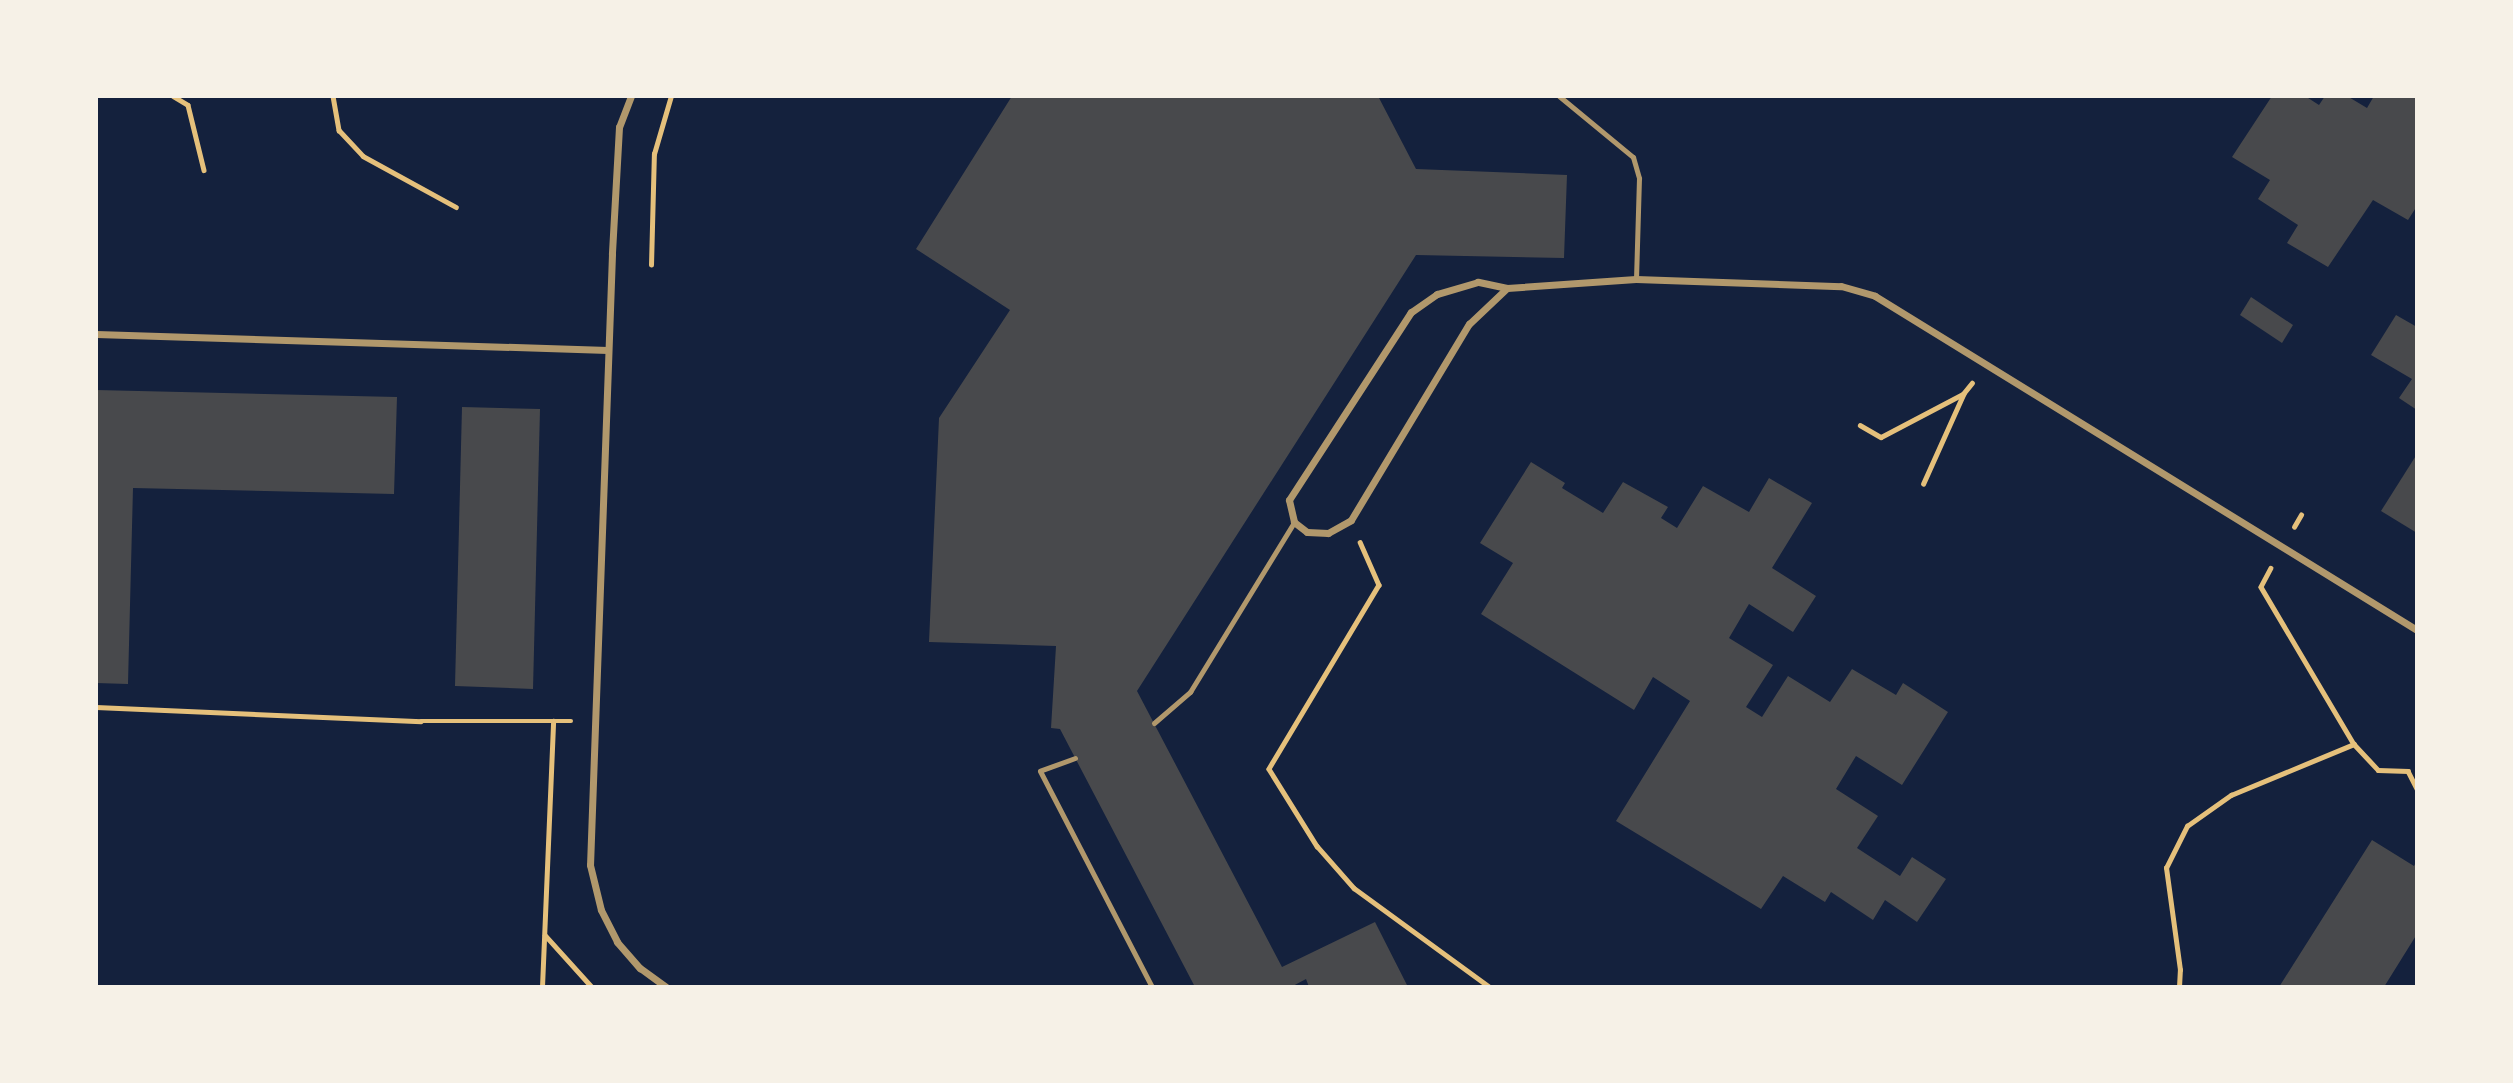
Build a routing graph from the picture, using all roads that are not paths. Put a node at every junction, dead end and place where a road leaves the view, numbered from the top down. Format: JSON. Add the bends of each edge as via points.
{"nodes":[{"id":1,"x":631,"y":96,"type":"edge"},
{"id":2,"x":1559,"y":96,"type":"edge"},
{"id":3,"x":1636,"y":279,"type":"junction"},
{"id":4,"x":1507,"y":288,"type":"junction"},
{"id":5,"x":96,"y":334,"type":"edge"},
{"id":6,"x":608,"y":350,"type":"junction"},
{"id":7,"x":1294,"y":522,"type":"junction"},
{"id":8,"x":2417,"y":630,"type":"edge"},
{"id":9,"x":1154,"y":723,"type":"dead end"},
{"id":10,"x":1075,"y":758,"type":"dead end"},
{"id":11,"x":666,"y":987,"type":"edge"},
{"id":12,"x":1152,"y":987,"type":"edge"}],
"edges":[{"from":1,"to":6,"type":"street","via":[[620,127]]},
{"from":2,"to":3,"type":"lane","via":[[1633,157],[1639,178]]},
{"from":3,"to":4,"type":"street"},
{"from":3,"to":8,"type":"street","via":[[1841,286],[1875,296]]},
{"from":4,"to":7,"type":"street","via":[[1469,324],[1351,520],[1328,533],[1307,532]]},
{"from":4,"to":7,"type":"street","via":[[1478,282],[1437,294],[1411,312],[1289,500]]},
{"from":5,"to":6,"type":"street"},
{"from":6,"to":11,"type":"street","via":[[590,865],[601,910],[617,942],[640,968]]},
{"from":7,"to":9,"type":"lane","via":[[1190,692]]},
{"from":10,"to":12,"type":"lane","via":[[1040,771]]}]}
